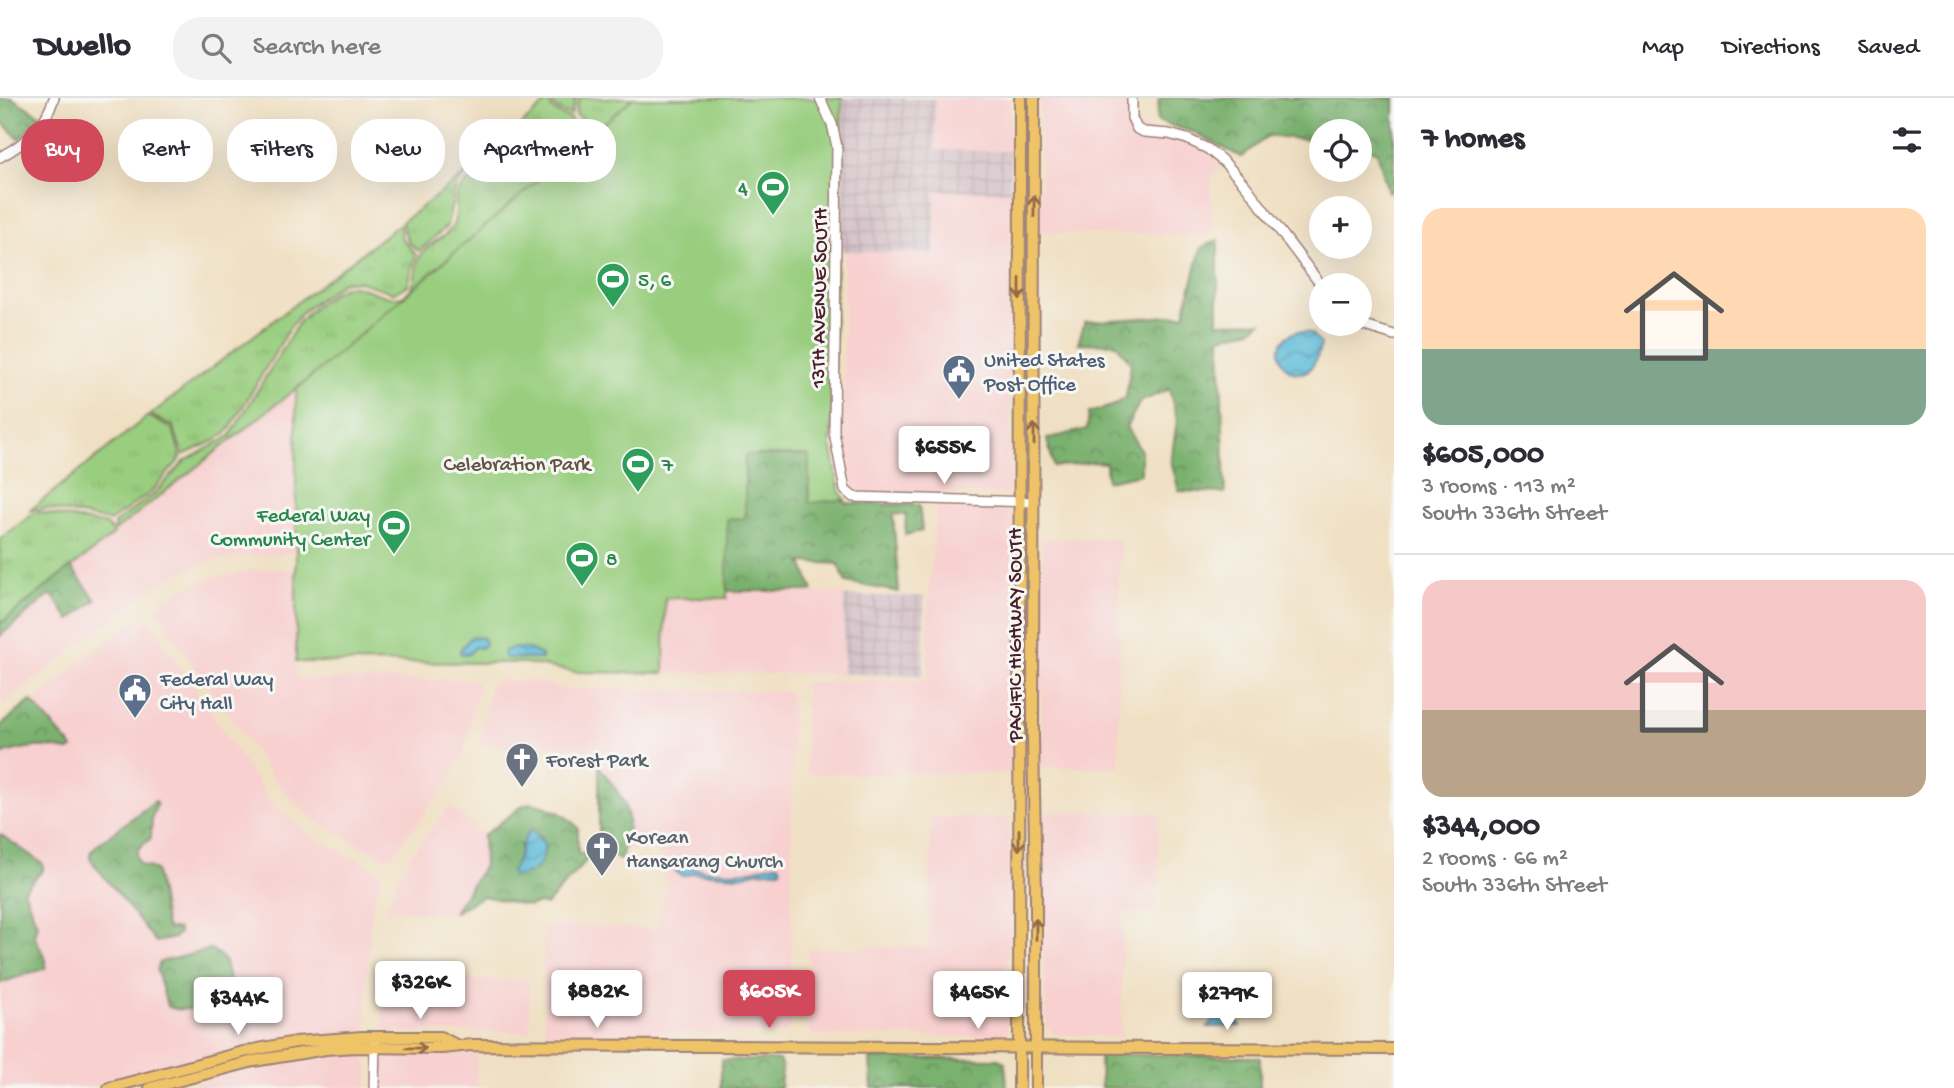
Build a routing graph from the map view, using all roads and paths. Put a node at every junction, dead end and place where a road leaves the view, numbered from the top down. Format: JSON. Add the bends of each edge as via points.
{"nodes":[{"id":1,"x":54,"y":98,"type":"edge"},
{"id":2,"x":820,"y":98,"type":"edge"},
{"id":3,"x":1020,"y":98,"type":"edge"},
{"id":4,"x":1034,"y":98,"type":"edge"},
{"id":5,"x":1132,"y":98,"type":"edge"},
{"id":6,"x":0,"y":157,"type":"edge"},
{"id":7,"x":1312,"y":273,"type":"edge"},
{"id":8,"x":1372,"y":329,"type":"edge"},
{"id":9,"x":1389,"y":334,"type":"edge"},
{"id":10,"x":1019,"y":502,"type":"junction"},
{"id":11,"x":1034,"y":502,"type":"junction"},
{"id":12,"x":1019,"y":683,"type":"junction"},
{"id":13,"x":1019,"y":727,"type":"junction"},
{"id":14,"x":1033,"y":749,"type":"junction"},
{"id":15,"x":1034,"y":803,"type":"junction"},
{"id":16,"x":375,"y":1042,"type":"junction"},
{"id":17,"x":1019,"y":1046,"type":"junction"},
{"id":18,"x":1036,"y":1046,"type":"junction"},
{"id":19,"x":1394,"y":1049,"type":"edge"},
{"id":20,"x":109,"y":1088,"type":"edge"},
{"id":21,"x":150,"y":1088,"type":"edge"},
{"id":22,"x":374,"y":1088,"type":"edge"},
{"id":23,"x":1019,"y":1088,"type":"edge"},
{"id":24,"x":1036,"y":1088,"type":"edge"}],
"edges":[{"from":1,"to":6,"type":"street","via":[[42,125]]},
{"from":2,"to":10,"type":"street","name":"13TH AVENUE SOUTH","via":[[832,124],[837,156],[835,448],[845,490],[853,497]]},
{"from":3,"to":10,"type":"main road","name":"PACIFIC HIGHWAY SOUTH","one_way":true},
{"from":11,"to":4,"type":"main road","name":"PACIFIC HIGHWAY SOUTH","one_way":true},
{"from":5,"to":7,"type":"street","via":[[1135,126],[1144,132],[1187,139],[1220,158]]},
{"from":8,"to":9,"type":"street"},
{"from":10,"to":11,"type":"street"},
{"from":10,"to":12,"type":"main road","name":"PACIFIC HIGHWAY SOUTH"},
{"from":11,"to":14,"type":"main road","name":"PACIFIC HIGHWAY SOUTH"},
{"from":12,"to":13,"type":"main road","name":"PACIFIC HIGHWAY SOUTH"},
{"from":12,"to":14,"type":"main road","via":[[1026,687]]},
{"from":13,"to":15,"type":"main road","via":[[1027,799]]},
{"from":13,"to":17,"type":"main road","name":"PACIFIC HIGHWAY SOUTH","one_way":true},
{"from":14,"to":15,"type":"main road","name":"PACIFIC HIGHWAY SOUTH"},
{"from":18,"to":15,"type":"main road","name":"PACIFIC HIGHWAY SOUTH","one_way":true},
{"from":16,"to":17,"type":"main road","via":[[440,1037],[456,1045]]},
{"from":16,"to":20,"type":"main road","via":[[316,1040],[269,1046]]},
{"from":16,"to":21,"type":"main road","via":[[268,1058]]},
{"from":16,"to":22,"type":"street"},
{"from":17,"to":18,"type":"main road"},
{"from":17,"to":23,"type":"main road","name":"PACIFIC HIGHWAY SOUTH"},
{"from":18,"to":19,"type":"main road"},
{"from":18,"to":24,"type":"main road","name":"PACIFIC HIGHWAY SOUTH"}]}
